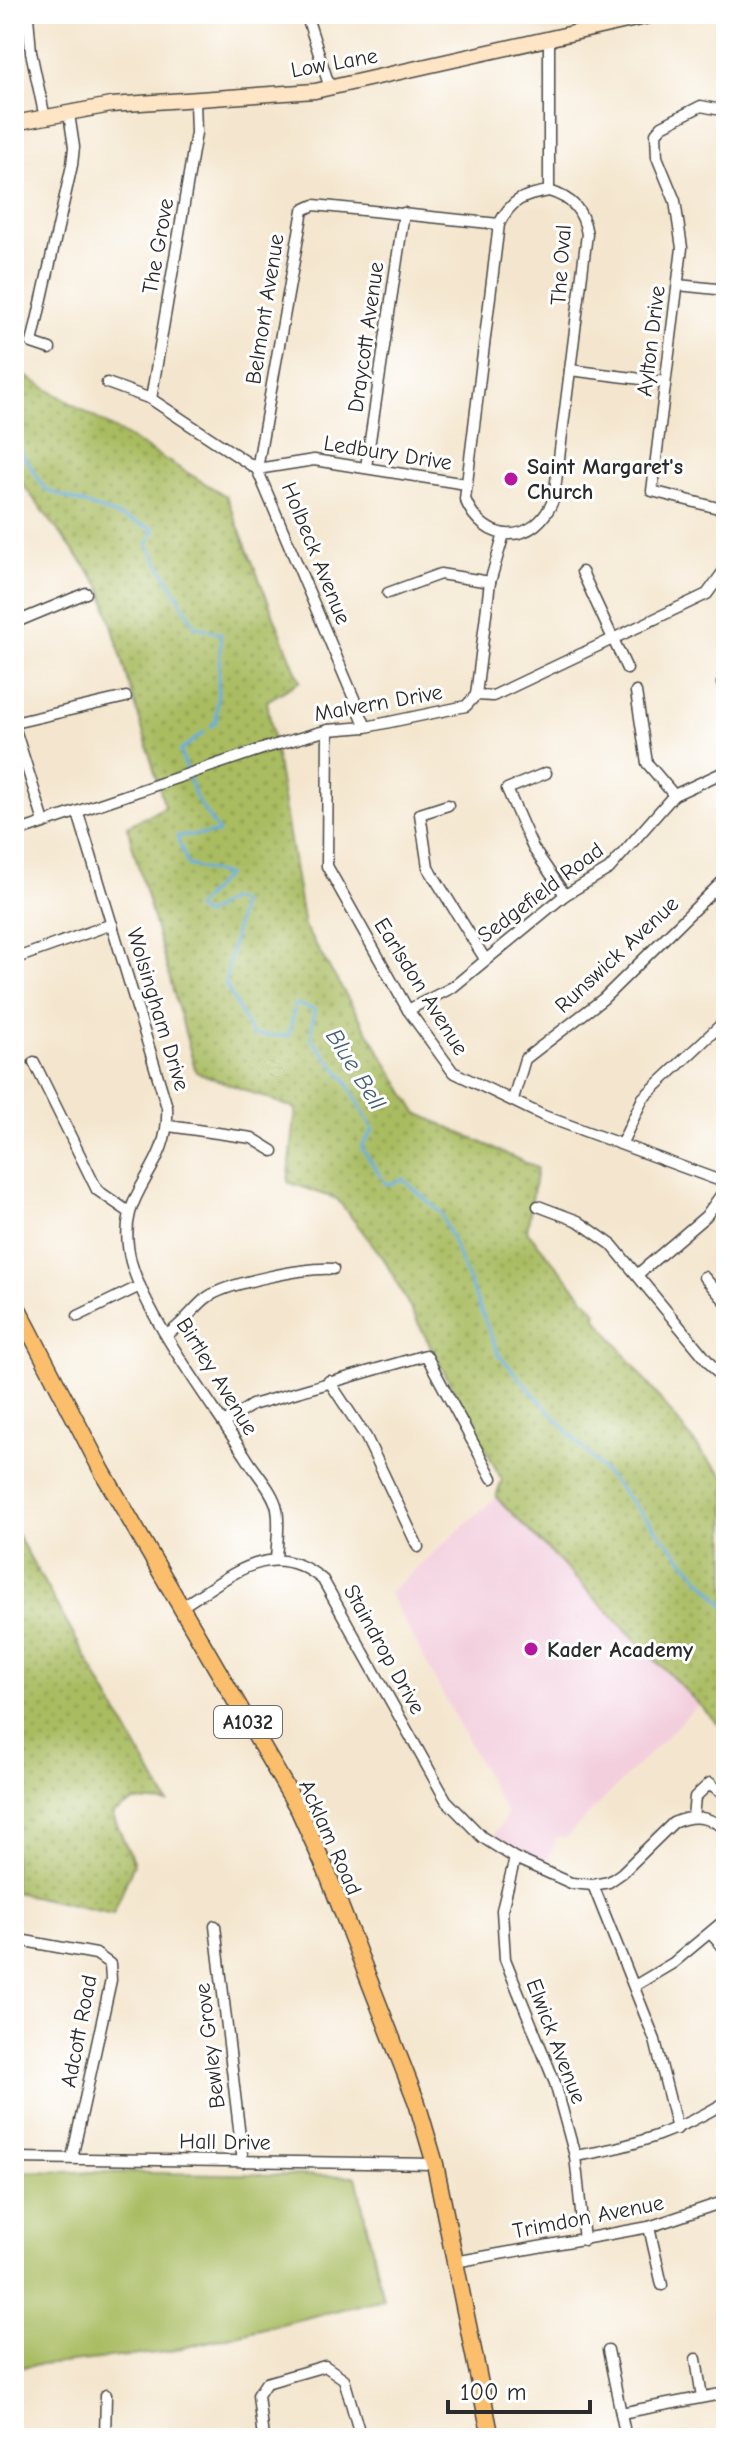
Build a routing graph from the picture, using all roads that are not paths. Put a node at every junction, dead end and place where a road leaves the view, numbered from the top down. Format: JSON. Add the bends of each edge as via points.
{"nodes":[{"id":1,"x":306,"y":14,"type":"edge"},
{"id":2,"x":658,"y":14,"type":"edge"},
{"id":3,"x":14,"y":18,"type":"edge"},
{"id":4,"x":549,"y":39,"type":"junction"},
{"id":5,"x":330,"y":88,"type":"junction"},
{"id":6,"x":195,"y":100,"type":"junction"},
{"id":7,"x":726,"y":111,"type":"edge"},
{"id":8,"x":69,"y":114,"type":"junction"},
{"id":9,"x":45,"y":118,"type":"junction"},
{"id":10,"x":14,"y":123,"type":"edge"},
{"id":11,"x":549,"y":191,"type":"junction"},
{"id":12,"x":404,"y":213,"type":"junction"},
{"id":13,"x":499,"y":224,"type":"junction"},
{"id":14,"x":678,"y":285,"type":"junction"},
{"id":15,"x":726,"y":290,"type":"edge"},
{"id":16,"x":50,"y":349,"type":"dead end"},
{"id":17,"x":570,"y":370,"type":"junction"},
{"id":18,"x":665,"y":382,"type":"junction"},
{"id":19,"x":107,"y":383,"type":"dead end"},
{"id":20,"x":151,"y":399,"type":"junction"},
{"id":21,"x":366,"y":467,"type":"junction"},
{"id":22,"x":257,"y":469,"type":"junction"},
{"id":23,"x":466,"y":484,"type":"junction"},
{"id":24,"x":726,"y":510,"type":"edge"},
{"id":25,"x":504,"y":534,"type":"junction"},
{"id":26,"x":726,"y":570,"type":"edge"},
{"id":27,"x":582,"y":572,"type":"dead end"},
{"id":28,"x":490,"y":582,"type":"junction"},
{"id":29,"x":86,"y":593,"type":"dead end"},
{"id":30,"x":388,"y":593,"type":"dead end"},
{"id":31,"x":14,"y":623,"type":"edge"},
{"id":32,"x":614,"y":640,"type":"junction"},
{"id":33,"x":627,"y":669,"type":"dead end"},
{"id":34,"x":722,"y":683,"type":"dead end"},
{"id":35,"x":636,"y":692,"type":"dead end"},
{"id":36,"x":476,"y":695,"type":"junction"},
{"id":37,"x":726,"y":696,"type":"edge"},
{"id":38,"x":126,"y":697,"type":"dead end"},
{"id":39,"x":14,"y":724,"type":"edge"},
{"id":40,"x":366,"y":727,"type":"junction"},
{"id":41,"x":328,"y":730,"type":"junction"},
{"id":42,"x":726,"y":771,"type":"edge"},
{"id":43,"x":546,"y":773,"type":"dead end"},
{"id":44,"x":674,"y":795,"type":"junction"},
{"id":45,"x":448,"y":805,"type":"dead end"},
{"id":46,"x":78,"y":813,"type":"junction"},
{"id":47,"x":44,"y":822,"type":"junction"},
{"id":48,"x":14,"y":833,"type":"edge"},
{"id":49,"x":726,"y":878,"type":"edge"},
{"id":50,"x":565,"y":895,"type":"junction"},
{"id":51,"x":112,"y":924,"type":"junction"},
{"id":52,"x":14,"y":959,"type":"edge"},
{"id":53,"x":485,"y":959,"type":"junction"},
{"id":54,"x":408,"y":1010,"type":"junction"},
{"id":55,"x":726,"y":1020,"type":"edge"},
{"id":56,"x":34,"y":1062,"type":"dead end"},
{"id":57,"x":513,"y":1099,"type":"junction"},
{"id":58,"x":169,"y":1126,"type":"junction"},
{"id":59,"x":622,"y":1143,"type":"junction"},
{"id":60,"x":273,"y":1151,"type":"dead end"},
{"id":61,"x":726,"y":1186,"type":"edge"},
{"id":62,"x":538,"y":1206,"type":"dead end"},
{"id":63,"x":129,"y":1212,"type":"junction"},
{"id":64,"x":333,"y":1269,"type":"dead end"},
{"id":65,"x":638,"y":1274,"type":"junction"},
{"id":66,"x":704,"y":1277,"type":"dead end"},
{"id":67,"x":140,"y":1286,"type":"junction"},
{"id":68,"x":14,"y":1301,"type":"edge"},
{"id":69,"x":726,"y":1302,"type":"edge"},
{"id":70,"x":78,"y":1316,"type":"dead end"},
{"id":71,"x":168,"y":1334,"type":"junction"},
{"id":72,"x":329,"y":1381,"type":"junction"},
{"id":73,"x":726,"y":1383,"type":"edge"},
{"id":74,"x":224,"y":1423,"type":"junction"},
{"id":75,"x":492,"y":1478,"type":"dead end"},
{"id":76,"x":418,"y":1547,"type":"dead end"},
{"id":77,"x":276,"y":1558,"type":"junction"},
{"id":78,"x":181,"y":1607,"type":"junction"},
{"id":79,"x":719,"y":1791,"type":"dead end"},
{"id":80,"x":693,"y":1817,"type":"junction"},
{"id":81,"x":726,"y":1829,"type":"edge"},
{"id":82,"x":515,"y":1858,"type":"junction"},
{"id":83,"x":593,"y":1885,"type":"junction"},
{"id":84,"x":726,"y":1919,"type":"edge"},
{"id":85,"x":215,"y":1926,"type":"dead end"},
{"id":86,"x":711,"y":1934,"type":"junction"},
{"id":87,"x":14,"y":1939,"type":"edge"},
{"id":88,"x":726,"y":1950,"type":"edge"},
{"id":89,"x":636,"y":1985,"type":"junction"},
{"id":90,"x":726,"y":2102,"type":"edge"},
{"id":91,"x":677,"y":2129,"type":"junction"},
{"id":92,"x":575,"y":2156,"type":"junction"},
{"id":93,"x":14,"y":2158,"type":"edge"},
{"id":94,"x":72,"y":2158,"type":"junction"},
{"id":95,"x":243,"y":2162,"type":"junction"},
{"id":96,"x":435,"y":2164,"type":"junction"},
{"id":97,"x":726,"y":2201,"type":"edge"},
{"id":98,"x":649,"y":2227,"type":"junction"},
{"id":99,"x":584,"y":2240,"type":"junction"},
{"id":100,"x":455,"y":2262,"type":"junction"},
{"id":101,"x":663,"y":2285,"type":"dead end"},
{"id":102,"x":608,"y":2350,"type":"dead end"},
{"id":103,"x":696,"y":2359,"type":"dead end"},
{"id":104,"x":726,"y":2393,"type":"edge"},
{"id":105,"x":106,"y":2395,"type":"dead end"},
{"id":106,"x":702,"y":2397,"type":"junction"},
{"id":107,"x":621,"y":2413,"type":"junction"},
{"id":108,"x":105,"y":2438,"type":"edge"},
{"id":109,"x":263,"y":2438,"type":"edge"},
{"id":110,"x":361,"y":2438,"type":"edge"},
{"id":111,"x":491,"y":2438,"type":"edge"},
{"id":112,"x":626,"y":2438,"type":"edge"}],
"edges":[{"from":1,"to":5,"type":"street"},
{"from":2,"to":4,"type":"main road","name":"Low Lane"},
{"from":3,"to":9,"type":"street","via":[[28,17]]},
{"from":4,"to":5,"type":"main road","name":"Low Lane"},
{"from":4,"to":11,"type":"street"},
{"from":5,"to":6,"type":"main road","name":"Low Lane"},
{"from":6,"to":8,"type":"main road","name":"Low Lane","via":[[111,105]]},
{"from":6,"to":20,"type":"street","name":"The Grove","via":[[196,133]]},
{"from":7,"to":14,"type":"street","name":"Aylton Drive","via":[[701,106],[662,126],[655,143],[680,222]]},
{"from":8,"to":9,"type":"main road","name":"Low Lane"},
{"from":8,"to":16,"type":"street","via":[[72,165],[32,343]]},
{"from":9,"to":10,"type":"main road","name":"Low Lane"},
{"from":11,"to":13,"type":"street","name":"The Oval","via":[[522,196]]},
{"from":11,"to":17,"type":"street","name":"The Oval","via":[[573,201],[587,234]]},
{"from":12,"to":13,"type":"street","name":"Belmont Avenue"},
{"from":12,"to":21,"type":"street","name":"Draycott Avenue"},
{"from":12,"to":22,"type":"street","name":"Belmont Avenue","via":[[314,205],[303,210]]},
{"from":13,"to":23,"type":"street"},
{"from":14,"to":15,"type":"street"},
{"from":14,"to":18,"type":"street","name":"Aylton Drive"},
{"from":17,"to":18,"type":"street"},
{"from":17,"to":25,"type":"street","name":"The Oval","via":[[551,507],[533,529]]},
{"from":18,"to":24,"type":"street","name":"Aylton Drive","via":[[652,491]]},
{"from":19,"to":20,"type":"street","name":"Holbeck Avenue"},
{"from":20,"to":22,"type":"street","name":"Holbeck Avenue"},
{"from":21,"to":22,"type":"street","name":"Ledbury Drive","via":[[314,460]]},
{"from":21,"to":23,"type":"street","name":"Ledbury Drive"},
{"from":22,"to":40,"type":"street","name":"Holbeck Avenue"},
{"from":23,"to":25,"type":"street","via":[[471,514],[488,529]]},
{"from":25,"to":28,"type":"street"},
{"from":26,"to":32,"type":"street","name":"Malvern Drive","via":[[707,594]]},
{"from":27,"to":32,"type":"street"},
{"from":28,"to":30,"type":"street","via":[[440,574]]},
{"from":28,"to":36,"type":"street"},
{"from":29,"to":31,"type":"street"},
{"from":32,"to":33,"type":"street"},
{"from":32,"to":36,"type":"street","name":"Malvern Drive","via":[[493,696]]},
{"from":34,"to":37,"type":"street"},
{"from":35,"to":44,"type":"street","via":[[647,763]]},
{"from":36,"to":40,"type":"street","name":"Malvern Drive","via":[[466,706]]},
{"from":38,"to":39,"type":"street"},
{"from":39,"to":47,"type":"street"},
{"from":40,"to":41,"type":"street","name":"Malvern Drive"},
{"from":41,"to":46,"type":"street","name":"Malvern Drive","via":[[231,757]]},
{"from":41,"to":54,"type":"street","name":"Earlsdon Avenue","via":[[327,866]]},
{"from":42,"to":44,"type":"street","name":"Sedgefield Road"},
{"from":43,"to":50,"type":"street","via":[[507,789],[533,848]]},
{"from":44,"to":50,"type":"street","name":"Sedgefield Road","via":[[609,869]]},
{"from":45,"to":53,"type":"street","via":[[420,814],[428,867]]},
{"from":46,"to":47,"type":"street","name":"Malvern Drive"},
{"from":46,"to":51,"type":"street","name":"Wolsingham Drive"},
{"from":47,"to":48,"type":"street","name":"Malvern Drive"},
{"from":49,"to":57,"type":"street","name":"Runswick Avenue","via":[[603,999],[525,1059]]},
{"from":50,"to":53,"type":"street","name":"Sedgefield Road"},
{"from":51,"to":52,"type":"street"},
{"from":51,"to":58,"type":"street","name":"Wolsingham Drive"},
{"from":53,"to":54,"type":"street","name":"Sedgefield Road","via":[[453,987]]},
{"from":54,"to":57,"type":"street","name":"Earlsdon Avenue","via":[[453,1072]]},
{"from":55,"to":59,"type":"street","via":[[643,1098]]},
{"from":56,"to":63,"type":"street","via":[[97,1190]]},
{"from":57,"to":59,"type":"street","name":"Earlsdon Avenue","via":[[544,1116]]},
{"from":58,"to":60,"type":"street","via":[[252,1138]]},
{"from":58,"to":63,"type":"street","name":"Wolsingham Drive","via":[[160,1158],[136,1191]]},
{"from":59,"to":61,"type":"street","name":"Earlsdon Avenue"},
{"from":61,"to":65,"type":"street","via":[[706,1216]]},
{"from":62,"to":65,"type":"street","via":[[589,1227]]},
{"from":63,"to":67,"type":"street","name":"Birtley Avenue","via":[[127,1245]]},
{"from":64,"to":71,"type":"street","via":[[278,1273],[206,1298],[191,1318]]},
{"from":65,"to":73,"type":"street"},
{"from":66,"to":69,"type":"street"},
{"from":67,"to":70,"type":"street"},
{"from":67,"to":71,"type":"street","name":"Birtley Avenue"},
{"from":68,"to":78,"type":"main road","name":"Acklam Road","number":"A1032","via":[[102,1471]]},
{"from":71,"to":74,"type":"street","name":"Birtley Avenue"},
{"from":72,"to":74,"type":"street","via":[[252,1405]]},
{"from":72,"to":75,"type":"street","via":[[426,1355]]},
{"from":72,"to":76,"type":"street","via":[[366,1437]]},
{"from":74,"to":77,"type":"street","name":"Birtley Avenue","via":[[277,1506]]},
{"from":77,"to":78,"type":"street","via":[[257,1562]]},
{"from":77,"to":82,"type":"street","name":"Staindrop Drive","via":[[308,1567],[323,1580],[446,1800],[482,1837]]},
{"from":78,"to":96,"type":"main road","name":"Acklam Road","number":"A1032","via":[[299,1810],[412,2089]]},
{"from":79,"to":80,"type":"street","via":[[710,1783],[695,1797]]},
{"from":80,"to":81,"type":"street"},
{"from":80,"to":83,"type":"street","via":[[673,1823],[609,1882]]},
{"from":82,"to":83,"type":"street","name":"Staindrop Drive","via":[[571,1883]]},
{"from":82,"to":92,"type":"street","name":"Elwick Avenue","via":[[502,1910],[505,1959],[555,2083]]},
{"from":83,"to":89,"type":"street"},
{"from":84,"to":86,"type":"street"},
{"from":85,"to":95,"type":"street","name":"Bewley Grove"},
{"from":86,"to":88,"type":"street"},
{"from":86,"to":89,"type":"street"},
{"from":87,"to":94,"type":"street","name":"Adcott Road","via":[[96,1954],[110,1964],[111,1980]]},
{"from":89,"to":91,"type":"street"},
{"from":90,"to":91,"type":"street"},
{"from":91,"to":92,"type":"street","via":[[626,2148]]},
{"from":92,"to":99,"type":"street","name":"Elwick Avenue"},
{"from":93,"to":94,"type":"street","name":"Hall Drive"},
{"from":94,"to":95,"type":"street","name":"Hall Drive"},
{"from":95,"to":96,"type":"street","name":"Hall Drive"},
{"from":96,"to":100,"type":"main road","name":"Acklam Road","number":"A1032"},
{"from":97,"to":98,"type":"street","name":"Trimdon Avenue"},
{"from":98,"to":99,"type":"street","name":"Trimdon Avenue"},
{"from":98,"to":101,"type":"street"},
{"from":99,"to":100,"type":"street","name":"Trimdon Avenue"},
{"from":100,"to":111,"type":"main road","name":"Acklam Road","number":"A1032"},
{"from":102,"to":107,"type":"street"},
{"from":103,"to":106,"type":"street"},
{"from":104,"to":106,"type":"street"},
{"from":105,"to":108,"type":"street"},
{"from":106,"to":107,"type":"street"},
{"from":107,"to":112,"type":"street"},
{"from":109,"to":110,"type":"street","via":[[258,2395],[266,2383],[325,2366],[344,2379]]}]}
